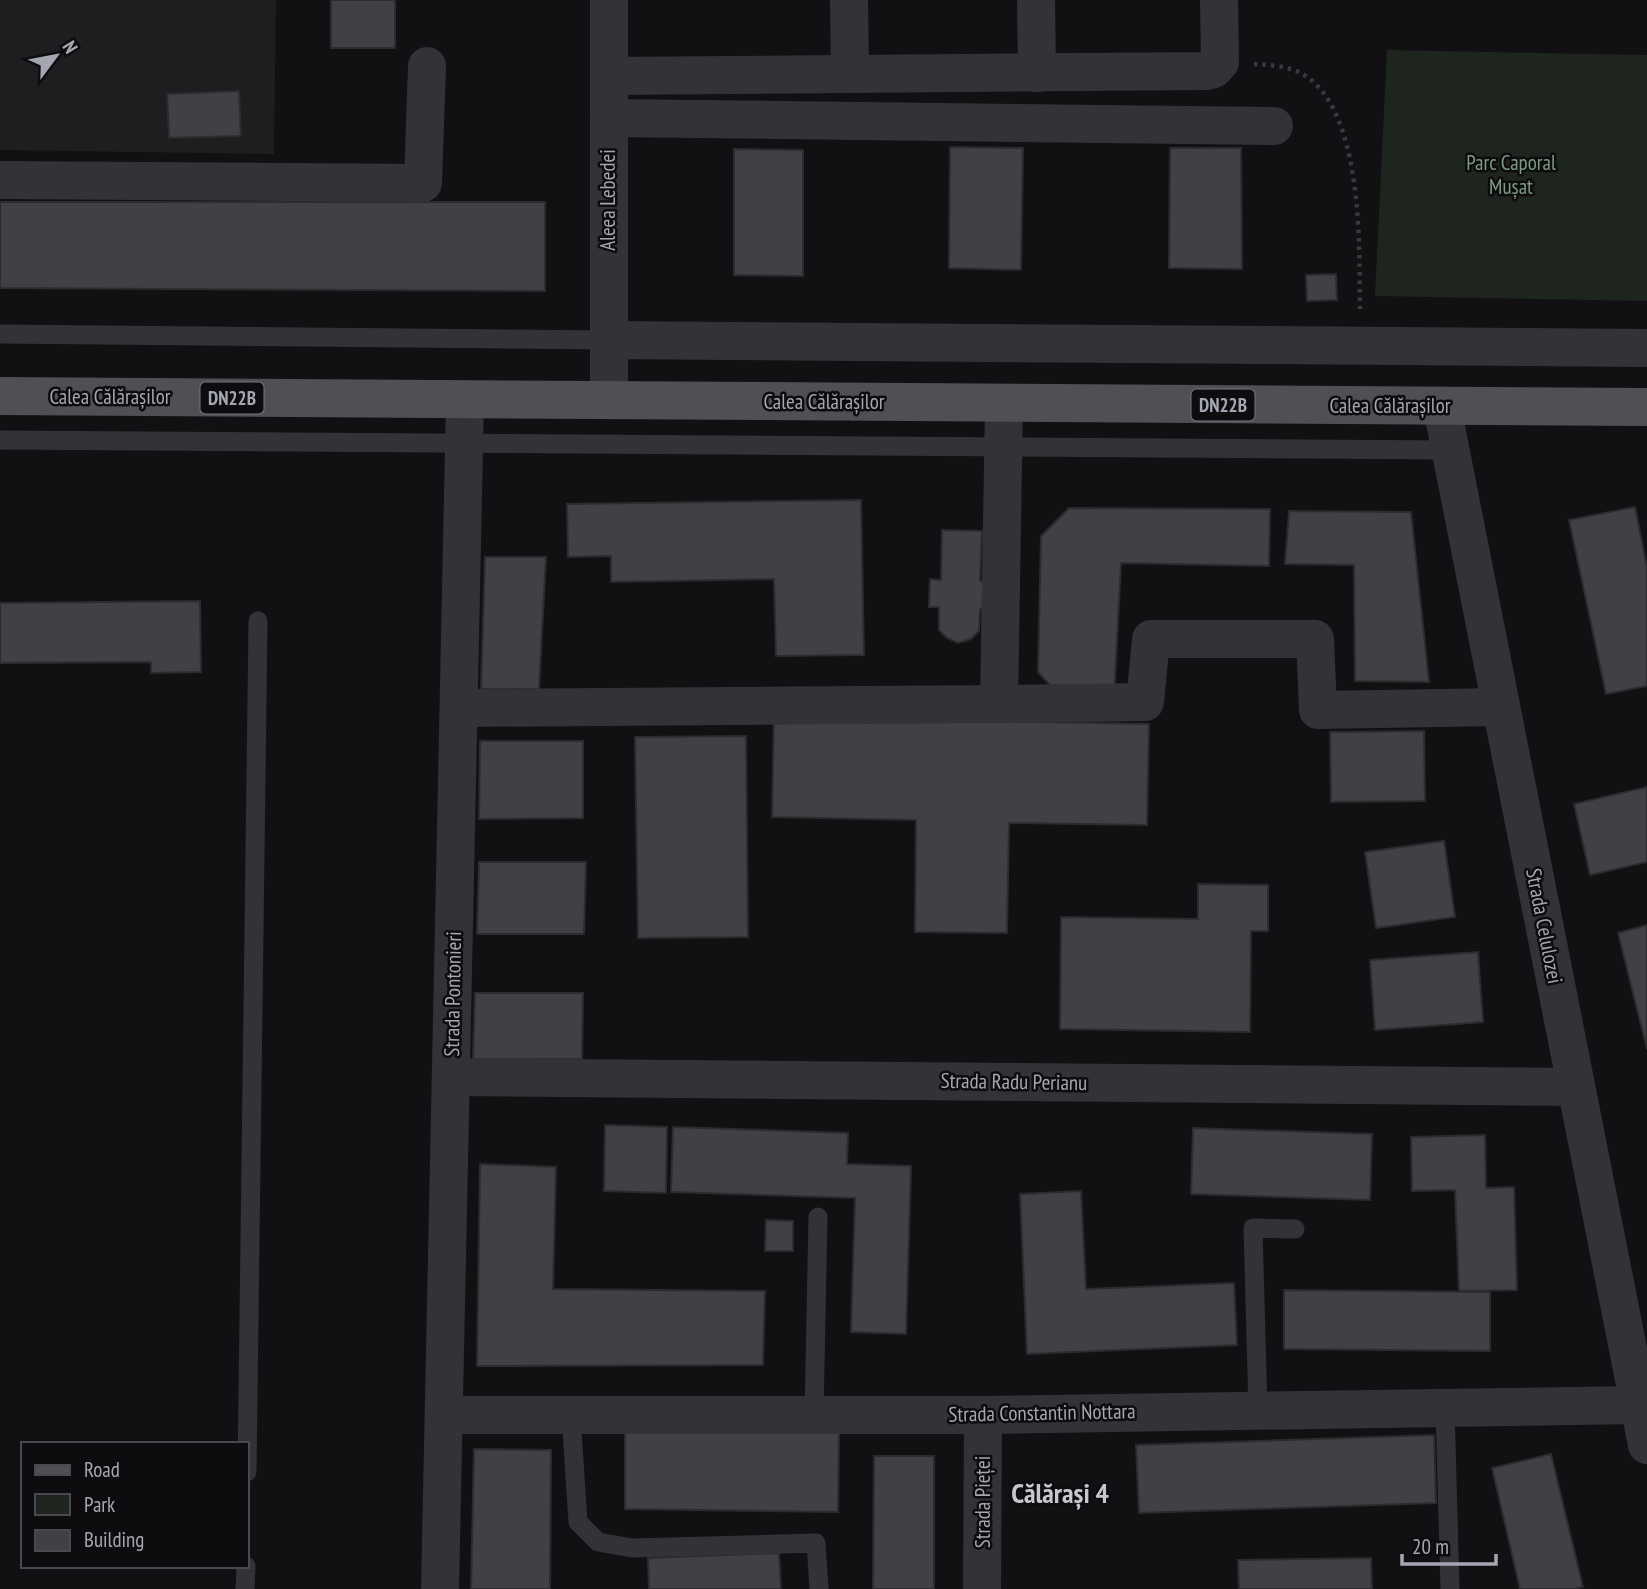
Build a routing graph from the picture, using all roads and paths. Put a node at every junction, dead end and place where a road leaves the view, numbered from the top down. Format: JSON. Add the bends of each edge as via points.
{"nodes":[{"id":1,"x":609,"y":0,"type":"edge"},
{"id":2,"x":849,"y":0,"type":"edge"},
{"id":3,"x":1036,"y":0,"type":"edge"},
{"id":4,"x":1219,"y":0,"type":"edge"},
{"id":5,"x":1220,"y":62,"type":"junction"},
{"id":6,"x":427,"y":66,"type":"dead end"},
{"id":7,"x":1037,"y":73,"type":"junction"},
{"id":8,"x":850,"y":74,"type":"junction"},
{"id":9,"x":609,"y":76,"type":"junction"},
{"id":10,"x":609,"y":118,"type":"junction"},
{"id":11,"x":1274,"y":126,"type":"dead end"},
{"id":12,"x":0,"y":180,"type":"edge"},
{"id":13,"x":1360,"y":309,"type":"dead end"},
{"id":14,"x":0,"y":334,"type":"edge"},
{"id":15,"x":608,"y":340,"type":"junction"},
{"id":16,"x":1647,"y":348,"type":"edge"},
{"id":17,"x":0,"y":396,"type":"edge"},
{"id":18,"x":465,"y":400,"type":"junction"},
{"id":19,"x":609,"y":400,"type":"junction"},
{"id":20,"x":1004,"y":403,"type":"junction"},
{"id":21,"x":1442,"y":407,"type":"junction"},
{"id":22,"x":1647,"y":407,"type":"edge"},
{"id":23,"x":0,"y":440,"type":"edge"},
{"id":24,"x":464,"y":442,"type":"junction"},
{"id":25,"x":1004,"y":446,"type":"junction"},
{"id":26,"x":1450,"y":450,"type":"junction"},
{"id":27,"x":258,"y":621,"type":"dead end"},
{"id":28,"x":999,"y":704,"type":"junction"},
{"id":29,"x":1501,"y":707,"type":"junction"},
{"id":30,"x":459,"y":708,"type":"junction"},
{"id":31,"x":451,"y":1077,"type":"junction"},
{"id":32,"x":1576,"y":1087,"type":"junction"},
{"id":33,"x":818,"y":1217,"type":"dead end"},
{"id":34,"x":1295,"y":1229,"type":"dead end"},
{"id":35,"x":1638,"y":1351,"type":"edge"},
{"id":36,"x":1639,"y":1405,"type":"junction"},
{"id":37,"x":1446,"y":1408,"type":"junction"},
{"id":38,"x":1258,"y":1411,"type":"junction"},
{"id":39,"x":444,"y":1415,"type":"junction"},
{"id":40,"x":571,"y":1415,"type":"junction"},
{"id":41,"x":814,"y":1415,"type":"junction"},
{"id":42,"x":983,"y":1415,"type":"junction"},
{"id":43,"x":247,"y":1442,"type":"edge"},
{"id":44,"x":1647,"y":1445,"type":"edge"},
{"id":45,"x":246,"y":1568,"type":"edge"},
{"id":46,"x":245,"y":1589,"type":"edge"},
{"id":47,"x":440,"y":1589,"type":"edge"},
{"id":48,"x":818,"y":1589,"type":"edge"},
{"id":49,"x":982,"y":1589,"type":"edge"},
{"id":50,"x":1450,"y":1589,"type":"edge"}],
"edges":[{"from":1,"to":9,"type":"street","name":"Aleea Lebedei"},
{"from":2,"to":8,"type":"street"},
{"from":3,"to":7,"type":"street"},
{"from":4,"to":5,"type":"street"},
{"from":5,"to":7,"type":"street","via":[[1207,71]]},
{"from":5,"to":13,"type":"path","via":[[1276,66],[1300,73],[1320,88],[1332,107],[1346,145],[1356,199]]},
{"from":6,"to":12,"type":"street","via":[[423,183]]},
{"from":7,"to":8,"type":"street"},
{"from":8,"to":9,"type":"street"},
{"from":9,"to":10,"type":"street","name":"Aleea Lebedei"},
{"from":10,"to":11,"type":"street"},
{"from":10,"to":15,"type":"street","name":"Aleea Lebedei"},
{"from":14,"to":15,"type":"lane"},
{"from":15,"to":16,"type":"street"},
{"from":15,"to":19,"type":"street","name":"Aleea Lebedei"},
{"from":17,"to":18,"type":"main road","name":"Calea Călărașilor","number":"DN22B"},
{"from":18,"to":19,"type":"main road","name":"Calea Călărașilor","number":"DN22B"},
{"from":18,"to":24,"type":"street","name":"Strada Pontonieri"},
{"from":19,"to":20,"type":"main road","name":"Calea Călărașilor","number":"DN22B"},
{"from":20,"to":21,"type":"main road","name":"Calea Călărașilor","number":"DN22B"},
{"from":20,"to":25,"type":"street"},
{"from":21,"to":22,"type":"main road","name":"Calea Călărașilor","number":"DN22B"},
{"from":21,"to":26,"type":"street","name":"Strada Celulozei"},
{"from":23,"to":24,"type":"lane"},
{"from":24,"to":25,"type":"lane"},
{"from":24,"to":30,"type":"street","name":"Strada Pontonieri"},
{"from":25,"to":26,"type":"lane"},
{"from":25,"to":28,"type":"street"},
{"from":26,"to":29,"type":"street","name":"Strada Celulozei"},
{"from":27,"to":43,"type":"lane"},
{"from":28,"to":29,"type":"street","via":[[1145,702],[1151,639],[1315,639],[1318,710]]},
{"from":28,"to":30,"type":"street"},
{"from":29,"to":32,"type":"street","name":"Strada Celulozei"},
{"from":30,"to":31,"type":"street","name":"Strada Pontonieri"},
{"from":31,"to":32,"type":"street","name":"Strada Radu Perianu"},
{"from":31,"to":39,"type":"street","name":"Strada Pontonieri"},
{"from":32,"to":35,"type":"street","name":"Strada Celulozei"},
{"from":33,"to":41,"type":"lane"},
{"from":34,"to":38,"type":"lane","via":[[1253,1228]]},
{"from":35,"to":36,"type":"street","name":"Strada Celulozei"},
{"from":36,"to":37,"type":"street","name":"Strada Constantin Nottara"},
{"from":36,"to":44,"type":"street","name":"Strada Celulozei"},
{"from":37,"to":38,"type":"street","name":"Strada Constantin Nottara"},
{"from":37,"to":50,"type":"lane"},
{"from":38,"to":42,"type":"street","name":"Strada Constantin Nottara"},
{"from":39,"to":40,"type":"street","name":"Strada Constantin Nottara"},
{"from":39,"to":47,"type":"street","name":"Strada Pontonieri"},
{"from":40,"to":41,"type":"street","name":"Strada Constantin Nottara"},
{"from":40,"to":48,"type":"lane","via":[[578,1522],[598,1542],[632,1548],[816,1543]]},
{"from":41,"to":42,"type":"street","name":"Strada Constantin Nottara"},
{"from":42,"to":49,"type":"street","name":"Strada Pieței"},
{"from":45,"to":46,"type":"lane"}]}
